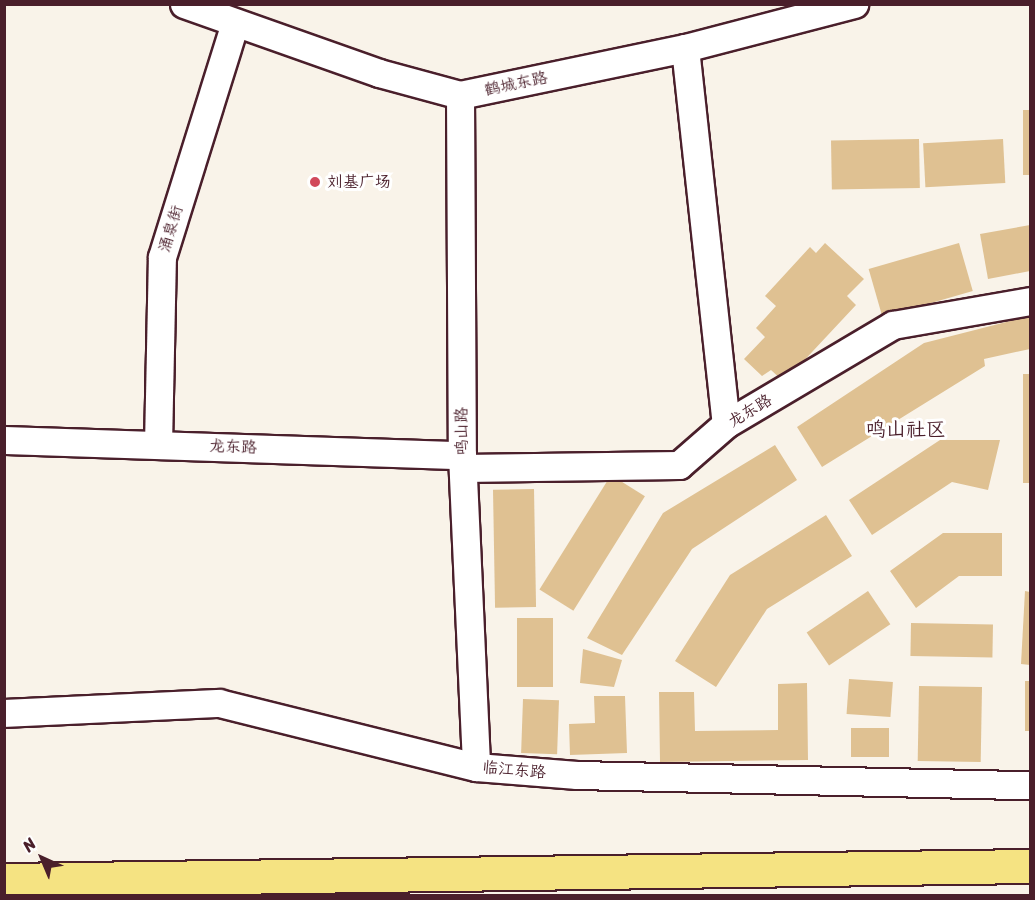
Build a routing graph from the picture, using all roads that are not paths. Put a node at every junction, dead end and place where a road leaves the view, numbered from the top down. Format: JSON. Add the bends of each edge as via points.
{"nodes":[{"id":1,"x":184,"y":4,"type":"edge"},
{"id":2,"x":854,"y":4,"type":"edge"},
{"id":3,"x":817,"y":9,"type":"edge"},
{"id":4,"x":236,"y":23,"type":"junction"},
{"id":5,"x":685,"y":48,"type":"junction"},
{"id":6,"x":460,"y":95,"type":"junction"},
{"id":7,"x":1030,"y":302,"type":"edge"},
{"id":8,"x":726,"y":424,"type":"junction"},
{"id":9,"x":4,"y":440,"type":"edge"},
{"id":10,"x":158,"y":445,"type":"junction"},
{"id":11,"x":462,"y":461,"type":"junction"},
{"id":12,"x":4,"y":713,"type":"edge"},
{"id":13,"x":476,"y":767,"type":"junction"},
{"id":14,"x":1030,"y":785,"type":"edge"},
{"id":15,"x":1030,"y":866,"type":"edge"},
{"id":16,"x":4,"y":880,"type":"edge"}],
"edges":[{"from":1,"to":4,"type":"street","name":"鹤城东路"},
{"from":2,"to":3,"type":"street","name":"鹤城东路"},
{"from":3,"to":5,"type":"street","name":"鹤城东路"},
{"from":4,"to":6,"type":"street","name":"鹤城东路"},
{"from":4,"to":10,"type":"street","name":"涌泉街","via":[[162,257]]},
{"from":5,"to":6,"type":"street","name":"鹤城东路"},
{"from":5,"to":8,"type":"street"},
{"from":6,"to":11,"type":"street","name":"鸣山路"},
{"from":7,"to":8,"type":"street","name":"龙东路","via":[[893,325]]},
{"from":8,"to":11,"type":"street","name":"龙东路","via":[[679,465]]},
{"from":9,"to":10,"type":"street","name":"龙东路"},
{"from":10,"to":11,"type":"street","name":"龙东路"},
{"from":11,"to":13,"type":"street","name":"鸣山路"},
{"from":12,"to":13,"type":"street","name":"临江东路","via":[[219,703]]},
{"from":13,"to":14,"type":"street","name":"临江东路","via":[[577,775]]},
{"from":15,"to":16,"type":"main road"}]}
